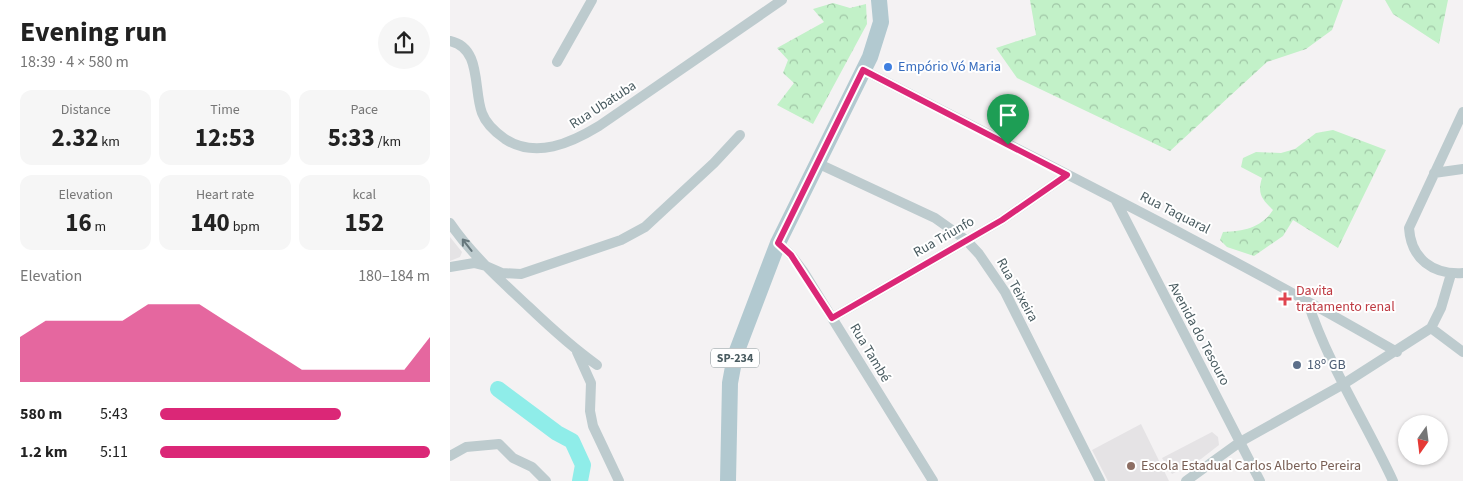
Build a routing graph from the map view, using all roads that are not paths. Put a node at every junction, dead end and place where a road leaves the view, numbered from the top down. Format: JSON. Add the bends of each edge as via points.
{"nodes":[{"id":1,"x":592,"y":0,"type":"edge"},
{"id":2,"x":782,"y":0,"type":"edge"},
{"id":3,"x":879,"y":0,"type":"edge"},
{"id":4,"x":450,"y":41,"type":"edge"},
{"id":5,"x":557,"y":62,"type":"dead end"},
{"id":6,"x":863,"y":70,"type":"junction"},
{"id":7,"x":1463,"y":112,"type":"edge"},
{"id":8,"x":740,"y":135,"type":"dead end"},
{"id":9,"x":817,"y":163,"type":"junction"},
{"id":10,"x":1463,"y":169,"type":"edge"},
{"id":11,"x":1434,"y":173,"type":"junction"},
{"id":12,"x":1067,"y":175,"type":"junction"},
{"id":13,"x":1115,"y":199,"type":"junction"},
{"id":14,"x":450,"y":223,"type":"edge"},
{"id":15,"x":966,"y":240,"type":"junction"},
{"id":16,"x":778,"y":243,"type":"junction"},
{"id":17,"x":450,"y":266,"type":"edge"},
{"id":18,"x":486,"y":266,"type":"junction"},
{"id":19,"x":1463,"y":273,"type":"edge"},
{"id":20,"x":1451,"y":274,"type":"junction"},
{"id":21,"x":1308,"y":303,"type":"junction"},
{"id":22,"x":832,"y":318,"type":"junction"},
{"id":23,"x":1432,"y":328,"type":"junction"},
{"id":24,"x":575,"y":348,"type":"junction"},
{"id":25,"x":1397,"y":352,"type":"junction"},
{"id":26,"x":1463,"y":352,"type":"edge"},
{"id":27,"x":597,"y":365,"type":"dead end"},
{"id":28,"x":1342,"y":385,"type":"junction"},
{"id":29,"x":1240,"y":442,"type":"junction"},
{"id":30,"x":450,"y":456,"type":"edge"},
{"id":31,"x":546,"y":481,"type":"edge"},
{"id":32,"x":619,"y":481,"type":"edge"},
{"id":33,"x":728,"y":481,"type":"edge"},
{"id":34,"x":933,"y":481,"type":"edge"},
{"id":35,"x":1100,"y":481,"type":"edge"},
{"id":36,"x":1186,"y":481,"type":"edge"},
{"id":37,"x":1260,"y":481,"type":"edge"},
{"id":38,"x":1393,"y":481,"type":"edge"}],
"edges":[{"from":1,"to":5,"type":"street"},
{"from":2,"to":4,"type":"street","name":"Rua Ubatuba","via":[[599,126],[556,147],[521,146],[497,133],[480,109],[471,58],[461,45]]},
{"from":3,"to":6,"type":"main road","number":"SP-234","via":[[881,22]]},
{"from":6,"to":9,"type":"main road","number":"SP-234"},
{"from":6,"to":12,"type":"street","name":"Rua Taquaral"},
{"from":7,"to":11,"type":"street"},
{"from":8,"to":18,"type":"street","via":[[714,163],[636,233],[521,274],[502,273]]},
{"from":9,"to":15,"type":"street","name":"Rua Teixeira","via":[[935,218]]},
{"from":9,"to":16,"type":"main road","number":"SP-234"},
{"from":10,"to":11,"type":"street"},
{"from":11,"to":20,"type":"street","via":[[1409,228],[1410,240],[1424,262],[1434,270]]},
{"from":12,"to":13,"type":"street","name":"Rua Taquaral"},
{"from":12,"to":15,"type":"street","name":"Rua Triunfo","via":[[1038,197]]},
{"from":13,"to":21,"type":"street","name":"Rua Taquaral","via":[[1245,265]]},
{"from":13,"to":29,"type":"street","name":"Avenida do Tesouro"},
{"from":18,"to":14,"type":"street","one_way":true,"via":[[474,256]]},
{"from":15,"to":22,"type":"street","name":"Rua Triunfo"},
{"from":15,"to":35,"type":"street","name":"Rua Teixeira","via":[[989,266],[1005,292]]},
{"from":16,"to":22,"type":"street","name":"Rua També","via":[[791,255]]},
{"from":16,"to":33,"type":"main road","number":"SP-234","via":[[735,356],[730,383]]},
{"from":17,"to":18,"type":"street"},
{"from":18,"to":24,"type":"street"},
{"from":19,"to":20,"type":"street"},
{"from":20,"to":23,"type":"street"},
{"from":21,"to":25,"type":"street","name":"Rua Taquaral"},
{"from":21,"to":28,"type":"street"},
{"from":22,"to":34,"type":"street","name":"Rua També"},
{"from":23,"to":25,"type":"street"},
{"from":23,"to":26,"type":"street"},
{"from":24,"to":27,"type":"street"},
{"from":24,"to":32,"type":"street","via":[[591,383],[593,426]]},
{"from":25,"to":28,"type":"street"},
{"from":28,"to":29,"type":"street"},
{"from":28,"to":38,"type":"street"},
{"from":29,"to":36,"type":"street"},
{"from":29,"to":37,"type":"street","name":"Avenida do Tesouro"},
{"from":30,"to":31,"type":"street","via":[[466,447],[499,444],[513,458],[532,466]]}]}
